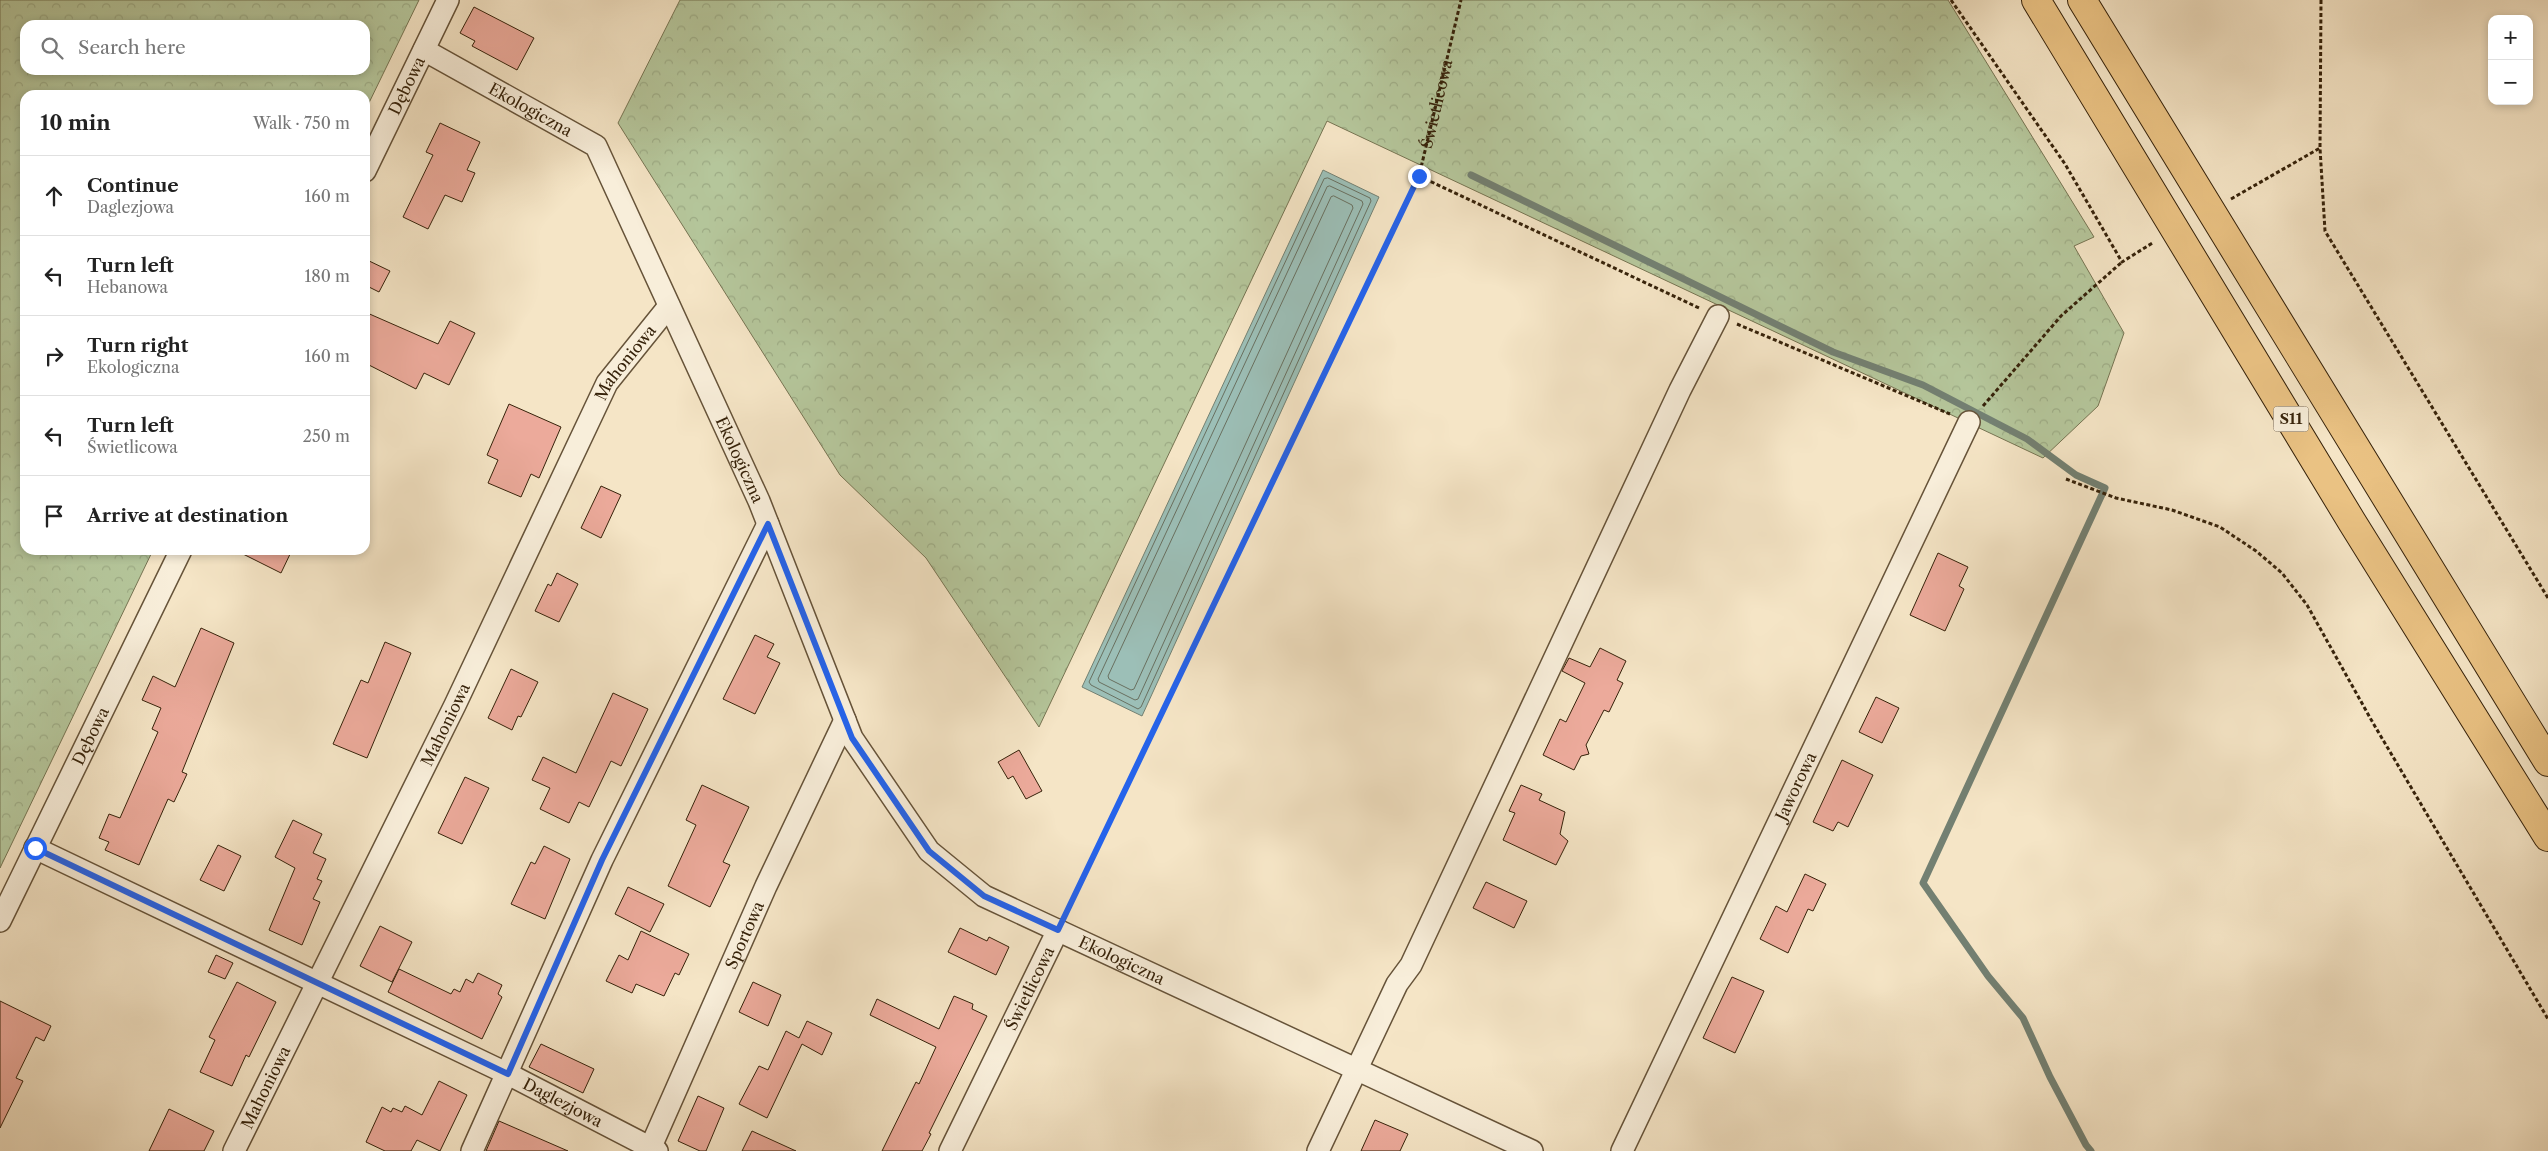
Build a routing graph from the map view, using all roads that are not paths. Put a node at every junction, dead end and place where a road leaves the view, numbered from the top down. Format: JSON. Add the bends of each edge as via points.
{"nodes":[{"id":1,"x":448,"y":0,"type":"edge"},
{"id":2,"x":2036,"y":0,"type":"edge"},
{"id":3,"x":2082,"y":0,"type":"edge"},
{"id":4,"x":424,"y":50,"type":"junction"},
{"id":5,"x":370,"y":161,"type":"edge"},
{"id":6,"x":669,"y":306,"type":"junction"},
{"id":7,"x":1718,"y":316,"type":"road end"},
{"id":8,"x":1969,"y":422,"type":"road end"},
{"id":9,"x":768,"y":524,"type":"junction"},
{"id":10,"x":179,"y":555,"type":"edge"},
{"id":11,"x":845,"y":720,"type":"junction"},
{"id":12,"x":2548,"y":762,"type":"edge"},
{"id":13,"x":2548,"y":837,"type":"edge"},
{"id":14,"x":35,"y":848,"type":"junction"},
{"id":15,"x":0,"y":921,"type":"edge"},
{"id":16,"x":1058,"y":930,"type":"junction"},
{"id":17,"x":318,"y":983,"type":"junction"},
{"id":18,"x":1358,"y":1068,"type":"junction"},
{"id":19,"x":508,"y":1074,"type":"junction"},
{"id":20,"x":652,"y":1150,"type":"edge"},
{"id":21,"x":234,"y":1151,"type":"edge"},
{"id":22,"x":472,"y":1151,"type":"edge"},
{"id":23,"x":950,"y":1151,"type":"edge"},
{"id":24,"x":1318,"y":1151,"type":"edge"},
{"id":25,"x":1532,"y":1151,"type":"edge"},
{"id":26,"x":1622,"y":1151,"type":"edge"}],
"edges":[{"from":1,"to":4,"type":"street","name":"Dębowa"},
{"from":2,"to":13,"type":"highway","number":"S11","via":[[2352,522]]},
{"from":3,"to":12,"type":"highway","number":"S11"},
{"from":4,"to":5,"type":"street","name":"Dębowa"},
{"from":4,"to":6,"type":"street","name":"Ekologiczna","via":[[596,146]]},
{"from":6,"to":9,"type":"street","name":"Ekologiczna"},
{"from":6,"to":17,"type":"street","name":"Mahoniowa","via":[[607,383],[455,706]]},
{"from":7,"to":18,"type":"street","via":[[1680,390],[1411,965],[1398,984]]},
{"from":8,"to":26,"type":"street","name":"Jaworowa"},
{"from":9,"to":11,"type":"street","name":"Ekologiczna"},
{"from":9,"to":19,"type":"street","via":[[602,860]]},
{"from":10,"to":14,"type":"street","name":"Dębowa"},
{"from":11,"to":16,"type":"street","name":"Ekologiczna","via":[[852,738],[929,851],[984,896]]},
{"from":11,"to":20,"type":"street","name":"Sportowa","via":[[766,886]]},
{"from":14,"to":15,"type":"street","name":"Dębowa"},
{"from":14,"to":17,"type":"street","name":"Daglezjowa"},
{"from":16,"to":18,"type":"street","name":"Ekologiczna"},
{"from":16,"to":23,"type":"street","name":"Świetlicowa"},
{"from":17,"to":19,"type":"street","name":"Daglezjowa"},
{"from":17,"to":21,"type":"street","name":"Mahoniowa"},
{"from":18,"to":24,"type":"street"},
{"from":18,"to":25,"type":"street","name":"Ekologiczna"},
{"from":19,"to":20,"type":"street","name":"Daglezjowa"},
{"from":19,"to":22,"type":"street"}]}
